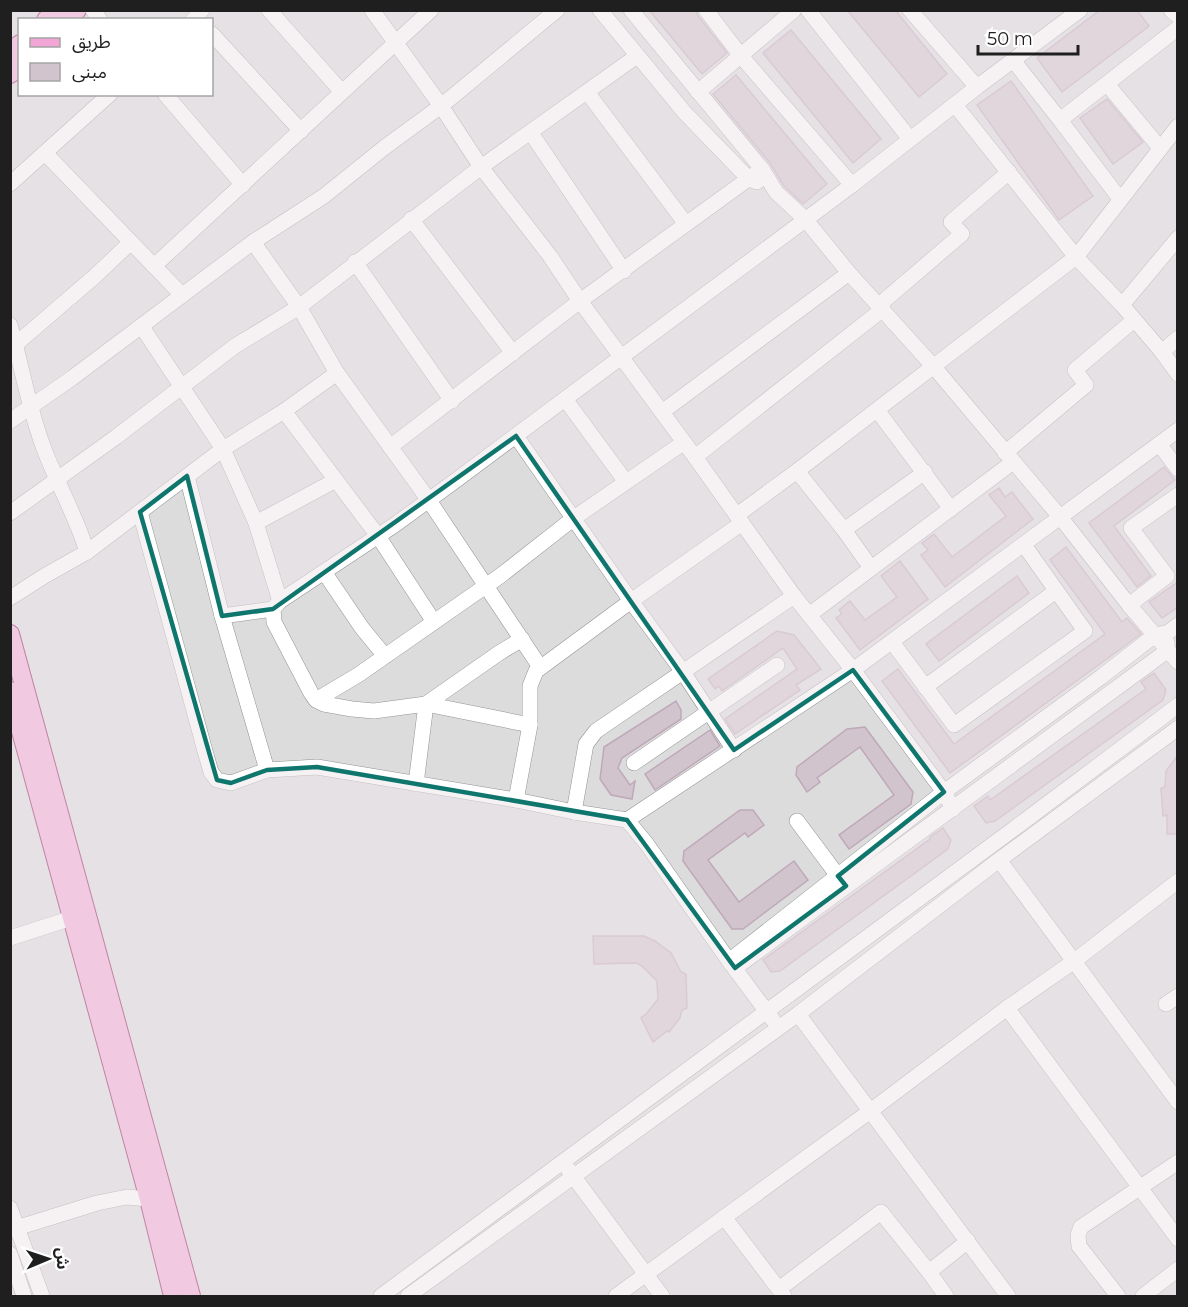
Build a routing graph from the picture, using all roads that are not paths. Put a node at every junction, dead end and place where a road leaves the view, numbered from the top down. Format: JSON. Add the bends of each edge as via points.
{"nodes":[{"id":1,"x":269,"y":10,"type":"edge"},
{"id":2,"x":372,"y":10,"type":"edge"},
{"id":3,"x":431,"y":10,"type":"edge"},
{"id":4,"x":556,"y":10,"type":"edge"},
{"id":5,"x":600,"y":10,"type":"edge"},
{"id":6,"x":631,"y":10,"type":"edge"},
{"id":7,"x":706,"y":10,"type":"edge"},
{"id":8,"x":794,"y":10,"type":"edge"},
{"id":9,"x":808,"y":10,"type":"edge"},
{"id":10,"x":910,"y":10,"type":"edge"},
{"id":11,"x":1080,"y":10,"type":"edge"},
{"id":12,"x":1171,"y":10,"type":"edge"},
{"id":13,"x":1178,"y":16,"type":"edge"},
{"id":14,"x":1178,"y":28,"type":"edge"},
{"id":15,"x":213,"y":35,"type":"edge"},
{"id":16,"x":396,"y":43,"type":"junction"},
{"id":17,"x":637,"y":56,"type":"junction"},
{"id":18,"x":741,"y":56,"type":"junction"},
{"id":19,"x":1014,"y":60,"type":"junction"},
{"id":20,"x":1107,"y":84,"type":"junction"},
{"id":21,"x":977,"y":87,"type":"junction"},
{"id":22,"x":342,"y":92,"type":"junction"},
{"id":23,"x":587,"y":92,"type":"junction"},
{"id":24,"x":698,"y":92,"type":"junction"},
{"id":25,"x":108,"y":96,"type":"edge"},
{"id":26,"x":167,"y":96,"type":"edge"},
{"id":27,"x":956,"y":105,"type":"junction"},
{"id":28,"x":441,"y":106,"type":"junction"},
{"id":29,"x":1060,"y":120,"type":"junction"},
{"id":30,"x":1178,"y":126,"type":"edge"},
{"id":31,"x":301,"y":131,"type":"junction"},
{"id":32,"x":531,"y":133,"type":"junction"},
{"id":33,"x":910,"y":139,"type":"junction"},
{"id":34,"x":1160,"y":148,"type":"junction"},
{"id":35,"x":45,"y":153,"type":"junction"},
{"id":36,"x":481,"y":166,"type":"junction"},
{"id":37,"x":1009,"y":172,"type":"junction"},
{"id":38,"x":755,"y":174,"type":"junction"},
{"id":39,"x":10,"y":184,"type":"edge"},
{"id":40,"x":243,"y":185,"type":"junction"},
{"id":41,"x":852,"y":185,"type":"junction"},
{"id":42,"x":1120,"y":199,"type":"junction"},
{"id":43,"x":411,"y":219,"type":"junction"},
{"id":44,"x":805,"y":219,"type":"junction"},
{"id":45,"x":686,"y":224,"type":"junction"},
{"id":46,"x":1178,"y":238,"type":"edge"},
{"id":47,"x":131,"y":242,"type":"junction"},
{"id":48,"x":253,"y":242,"type":"junction"},
{"id":49,"x":1076,"y":257,"type":"junction"},
{"id":50,"x":355,"y":262,"type":"junction"},
{"id":51,"x":154,"y":266,"type":"junction"},
{"id":52,"x":624,"y":271,"type":"junction"},
{"id":53,"x":849,"y":273,"type":"junction"},
{"id":54,"x":182,"y":295,"type":"junction"},
{"id":55,"x":580,"y":301,"type":"junction"},
{"id":56,"x":1122,"y":305,"type":"junction"},
{"id":57,"x":298,"y":307,"type":"junction"},
{"id":58,"x":881,"y":307,"type":"junction"},
{"id":59,"x":1134,"y":320,"type":"junction"},
{"id":60,"x":10,"y":325,"type":"edge"},
{"id":61,"x":142,"y":327,"type":"junction"},
{"id":62,"x":1178,"y":338,"type":"edge"},
{"id":63,"x":16,"y":344,"type":"junction"},
{"id":64,"x":1162,"y":352,"type":"junction"},
{"id":65,"x":513,"y":353,"type":"junction"},
{"id":66,"x":622,"y":358,"type":"junction"},
{"id":67,"x":934,"y":367,"type":"junction"},
{"id":68,"x":336,"y":373,"type":"junction"},
{"id":69,"x":1178,"y":374,"type":"edge"},
{"id":70,"x":181,"y":387,"type":"junction"},
{"id":71,"x":565,"y":399,"type":"junction"},
{"id":72,"x":452,"y":401,"type":"junction"},
{"id":73,"x":30,"y":407,"type":"junction"},
{"id":74,"x":877,"y":410,"type":"junction"},
{"id":75,"x":285,"y":411,"type":"junction"},
{"id":76,"x":662,"y":412,"type":"junction"},
{"id":77,"x":10,"y":421,"type":"edge"},
{"id":78,"x":1178,"y":430,"type":"edge"},
{"id":79,"x":516,"y":436,"type":"junction"},
{"id":80,"x":683,"y":443,"type":"junction"},
{"id":81,"x":1160,"y":444,"type":"junction"},
{"id":82,"x":390,"y":447,"type":"junction"},
{"id":83,"x":223,"y":449,"type":"junction"},
{"id":84,"x":695,"y":457,"type":"junction"},
{"id":85,"x":1009,"y":458,"type":"junction"},
{"id":86,"x":1178,"y":469,"type":"edge"},
{"id":87,"x":798,"y":471,"type":"junction"},
{"id":88,"x":925,"y":472,"type":"junction"},
{"id":89,"x":187,"y":476,"type":"junction"},
{"id":90,"x":56,"y":480,"type":"junction"},
{"id":91,"x":336,"y":480,"type":"junction"},
{"id":92,"x":626,"y":482,"type":"junction"},
{"id":93,"x":1178,"y":495,"type":"edge"},
{"id":94,"x":428,"y":499,"type":"junction"},
{"id":95,"x":951,"y":509,"type":"junction"},
{"id":96,"x":140,"y":512,"type":"junction"},
{"id":97,"x":10,"y":513,"type":"edge"},
{"id":98,"x":574,"y":518,"type":"junction"},
{"id":99,"x":1061,"y":518,"type":"junction"},
{"id":100,"x":740,"y":519,"type":"junction"},
{"id":101,"x":256,"y":523,"type":"junction"},
{"id":102,"x":844,"y":530,"type":"junction"},
{"id":103,"x":378,"y":536,"type":"junction"},
{"id":104,"x":1024,"y":545,"type":"junction"},
{"id":105,"x":87,"y":552,"type":"junction"},
{"id":106,"x":871,"y":568,"type":"junction"},
{"id":107,"x":324,"y":572,"type":"junction"},
{"id":108,"x":1172,"y":572,"type":"edge"},
{"id":109,"x":487,"y":585,"type":"junction"},
{"id":110,"x":1056,"y":591,"type":"junction"},
{"id":111,"x":794,"y":596,"type":"junction"},
{"id":112,"x":10,"y":598,"type":"edge"},
{"id":113,"x":631,"y":601,"type":"junction"},
{"id":114,"x":276,"y":605,"type":"junction"},
{"id":115,"x":1128,"y":605,"type":"junction"},
{"id":116,"x":808,"y":615,"type":"junction"},
{"id":117,"x":222,"y":616,"type":"junction"},
{"id":118,"x":434,"y":622,"type":"junction"},
{"id":119,"x":1166,"y":631,"type":"edge"},
{"id":120,"x":10,"y":634,"type":"edge"},
{"id":121,"x":522,"y":639,"type":"junction"},
{"id":122,"x":892,"y":642,"type":"junction"},
{"id":123,"x":385,"y":656,"type":"junction"},
{"id":124,"x":1172,"y":657,"type":"edge"},
{"id":125,"x":777,"y":665,"type":"dead end"},
{"id":126,"x":540,"y":667,"type":"junction"},
{"id":127,"x":853,"y":670,"type":"junction"},
{"id":128,"x":683,"y":672,"type":"junction"},
{"id":129,"x":925,"y":687,"type":"junction"},
{"id":130,"x":10,"y":691,"type":"edge"},
{"id":131,"x":316,"y":700,"type":"junction"},
{"id":132,"x":426,"y":704,"type":"junction"},
{"id":133,"x":1178,"y":705,"type":"edge"},
{"id":134,"x":708,"y":712,"type":"junction"},
{"id":135,"x":530,"y":725,"type":"junction"},
{"id":136,"x":1178,"y":728,"type":"edge"},
{"id":137,"x":734,"y":750,"type":"junction"},
{"id":138,"x":634,"y":764,"type":"dead end"},
{"id":139,"x":267,"y":770,"type":"junction"},
{"id":140,"x":416,"y":784,"type":"junction"},
{"id":141,"x":944,"y":792,"type":"junction"},
{"id":142,"x":516,"y":800,"type":"junction"},
{"id":143,"x":953,"y":809,"type":"junction"},
{"id":144,"x":574,"y":812,"type":"junction"},
{"id":145,"x":627,"y":820,"type":"junction"},
{"id":146,"x":797,"y":821,"type":"dead end"},
{"id":147,"x":999,"y":860,"type":"junction"},
{"id":148,"x":842,"y":881,"type":"junction"},
{"id":149,"x":1178,"y":881,"type":"edge"},
{"id":150,"x":72,"y":918,"type":"junction"},
{"id":151,"x":10,"y":938,"type":"edge"},
{"id":152,"x":1073,"y":962,"type":"junction"},
{"id":153,"x":732,"y":964,"type":"junction"},
{"id":154,"x":1007,"y":1008,"type":"junction"},
{"id":155,"x":768,"y":1012,"type":"junction"},
{"id":156,"x":798,"y":1014,"type":"junction"},
{"id":157,"x":778,"y":1027,"type":"junction"},
{"id":158,"x":1178,"y":1102,"type":"edge"},
{"id":159,"x":869,"y":1112,"type":"junction"},
{"id":160,"x":563,"y":1161,"type":"junction"},
{"id":161,"x":1178,"y":1162,"type":"edge"},
{"id":162,"x":573,"y":1176,"type":"junction"},
{"id":163,"x":1141,"y":1187,"type":"junction"},
{"id":164,"x":157,"y":1199,"type":"junction"},
{"id":165,"x":10,"y":1208,"type":"edge"},
{"id":166,"x":724,"y":1216,"type":"junction"},
{"id":167,"x":14,"y":1228,"type":"edge"},
{"id":168,"x":1178,"y":1239,"type":"edge"},
{"id":169,"x":968,"y":1241,"type":"junction"},
{"id":170,"x":10,"y":1254,"type":"edge"},
{"id":171,"x":1178,"y":1269,"type":"edge"},
{"id":172,"x":929,"y":1272,"type":"junction"},
{"id":173,"x":646,"y":1274,"type":"junction"},
{"id":174,"x":781,"y":1293,"type":"edge"},
{"id":175,"x":24,"y":1296,"type":"edge"},
{"id":176,"x":42,"y":1296,"type":"edge"},
{"id":177,"x":173,"y":1296,"type":"edge"},
{"id":178,"x":191,"y":1296,"type":"edge"},
{"id":179,"x":381,"y":1296,"type":"edge"},
{"id":180,"x":408,"y":1296,"type":"edge"},
{"id":181,"x":616,"y":1296,"type":"edge"},
{"id":182,"x":662,"y":1296,"type":"edge"},
{"id":183,"x":946,"y":1296,"type":"edge"},
{"id":184,"x":1008,"y":1296,"type":"edge"},
{"id":185,"x":1118,"y":1296,"type":"edge"},
{"id":186,"x":1143,"y":1296,"type":"edge"}],
"edges":[{"from":1,"to":22,"type":"street"},
{"from":2,"to":16,"type":"street"},
{"from":3,"to":16,"type":"street"},
{"from":4,"to":28,"type":"street"},
{"from":5,"to":17,"type":"street"},
{"from":6,"to":24,"type":"street"},
{"from":7,"to":18,"type":"street"},
{"from":8,"to":18,"type":"street"},
{"from":9,"to":33,"type":"street"},
{"from":10,"to":21,"type":"street"},
{"from":11,"to":19,"type":"street"},
{"from":12,"to":13,"type":"street"},
{"from":14,"to":20,"type":"street"},
{"from":15,"to":31,"type":"street"},
{"from":16,"to":22,"type":"street"},
{"from":16,"to":28,"type":"street"},
{"from":17,"to":23,"type":"street"},
{"from":17,"to":38,"type":"street","via":[[686,113]]},
{"from":18,"to":24,"type":"street"},
{"from":18,"to":41,"type":"street"},
{"from":19,"to":21,"type":"street"},
{"from":19,"to":29,"type":"street"},
{"from":20,"to":29,"type":"street"},
{"from":20,"to":34,"type":"street"},
{"from":21,"to":27,"type":"street"},
{"from":22,"to":31,"type":"street"},
{"from":23,"to":32,"type":"street"},
{"from":23,"to":45,"type":"street"},
{"from":24,"to":38,"type":"street"},
{"from":25,"to":35,"type":"street"},
{"from":26,"to":40,"type":"street"},
{"from":27,"to":33,"type":"street"},
{"from":27,"to":37,"type":"street"},
{"from":28,"to":36,"type":"street"},
{"from":28,"to":48,"type":"street","via":[[324,196]]},
{"from":29,"to":42,"type":"street"},
{"from":30,"to":34,"type":"street"},
{"from":31,"to":40,"type":"street"},
{"from":32,"to":36,"type":"street"},
{"from":32,"to":52,"type":"street"},
{"from":33,"to":41,"type":"street"},
{"from":34,"to":42,"type":"street"},
{"from":35,"to":39,"type":"street"},
{"from":35,"to":47,"type":"street"},
{"from":36,"to":43,"type":"street"},
{"from":36,"to":55,"type":"street"},
{"from":37,"to":49,"type":"street"},
{"from":37,"to":58,"type":"street","via":[[951,222],[962,234]]},
{"from":38,"to":44,"type":"street"},
{"from":38,"to":45,"type":"street"},
{"from":40,"to":51,"type":"street"},
{"from":41,"to":44,"type":"street"},
{"from":42,"to":49,"type":"street"},
{"from":43,"to":50,"type":"street"},
{"from":43,"to":65,"type":"street"},
{"from":44,"to":53,"type":"street"},
{"from":44,"to":66,"type":"street"},
{"from":45,"to":52,"type":"street"},
{"from":46,"to":56,"type":"street"},
{"from":47,"to":51,"type":"street"},
{"from":47,"to":63,"type":"street"},
{"from":48,"to":54,"type":"street"},
{"from":48,"to":57,"type":"street"},
{"from":49,"to":56,"type":"street"},
{"from":49,"to":67,"type":"street"},
{"from":50,"to":57,"type":"street"},
{"from":50,"to":72,"type":"street"},
{"from":51,"to":54,"type":"street"},
{"from":52,"to":55,"type":"street"},
{"from":53,"to":58,"type":"street"},
{"from":53,"to":76,"type":"street"},
{"from":54,"to":61,"type":"street"},
{"from":55,"to":65,"type":"street"},
{"from":55,"to":66,"type":"street"},
{"from":56,"to":59,"type":"street"},
{"from":57,"to":68,"type":"street"},
{"from":57,"to":70,"type":"street","via":[[235,346]]},
{"from":58,"to":67,"type":"street"},
{"from":58,"to":84,"type":"street"},
{"from":59,"to":64,"type":"street"},
{"from":59,"to":85,"type":"street","via":[[1075,370],[1086,385]]},
{"from":60,"to":63,"type":"street"},
{"from":61,"to":70,"type":"street"},
{"from":61,"to":73,"type":"street"},
{"from":62,"to":64,"type":"street"},
{"from":63,"to":73,"type":"street"},
{"from":64,"to":69,"type":"street"},
{"from":65,"to":72,"type":"street"},
{"from":66,"to":71,"type":"street"},
{"from":66,"to":76,"type":"street"},
{"from":67,"to":74,"type":"street"},
{"from":67,"to":85,"type":"street"},
{"from":68,"to":75,"type":"street"},
{"from":68,"to":82,"type":"street"},
{"from":70,"to":83,"type":"street"},
{"from":70,"to":90,"type":"street"},
{"from":71,"to":79,"type":"street"},
{"from":71,"to":92,"type":"street"},
{"from":72,"to":82,"type":"street"},
{"from":73,"to":77,"type":"street"},
{"from":73,"to":90,"type":"street"},
{"from":74,"to":87,"type":"street"},
{"from":74,"to":88,"type":"street"},
{"from":75,"to":83,"type":"street"},
{"from":75,"to":91,"type":"street"},
{"from":76,"to":80,"type":"street"},
{"from":78,"to":81,"type":"street"},
{"from":79,"to":94,"type":"street"},
{"from":79,"to":98,"type":"street"},
{"from":80,"to":84,"type":"street"},
{"from":80,"to":92,"type":"street"},
{"from":81,"to":86,"type":"street"},
{"from":81,"to":99,"type":"street"},
{"from":82,"to":94,"type":"street"},
{"from":83,"to":89,"type":"street"},
{"from":83,"to":101,"type":"street"},
{"from":84,"to":100,"type":"street"},
{"from":85,"to":95,"type":"street"},
{"from":85,"to":99,"type":"street"},
{"from":87,"to":100,"type":"street"},
{"from":87,"to":102,"type":"street"},
{"from":88,"to":95,"type":"street"},
{"from":88,"to":102,"type":"street"},
{"from":89,"to":96,"type":"street"},
{"from":89,"to":117,"type":"street"},
{"from":90,"to":97,"type":"street"},
{"from":90,"to":105,"type":"street","via":[[80,528]]},
{"from":91,"to":101,"type":"street"},
{"from":91,"to":103,"type":"street"},
{"from":92,"to":98,"type":"street"},
{"from":93,"to":108,"type":"street","via":[[1131,528]]},
{"from":94,"to":103,"type":"street"},
{"from":94,"to":109,"type":"street"},
{"from":95,"to":106,"type":"street"},
{"from":96,"to":105,"type":"street"},
{"from":96,"to":139,"type":"street","via":[[211,771],[217,780],[231,783]]},
{"from":98,"to":109,"type":"street"},
{"from":98,"to":113,"type":"street"},
{"from":99,"to":104,"type":"street"},
{"from":99,"to":115,"type":"street"},
{"from":100,"to":111,"type":"street"},
{"from":100,"to":113,"type":"street"},
{"from":101,"to":114,"type":"street"},
{"from":102,"to":106,"type":"street"},
{"from":103,"to":107,"type":"street"},
{"from":103,"to":118,"type":"street"},
{"from":104,"to":110,"type":"street"},
{"from":104,"to":122,"type":"street"},
{"from":105,"to":112,"type":"street"},
{"from":106,"to":116,"type":"street"},
{"from":107,"to":114,"type":"street"},
{"from":107,"to":123,"type":"street"},
{"from":108,"to":115,"type":"street"},
{"from":109,"to":118,"type":"street"},
{"from":109,"to":121,"type":"street"},
{"from":110,"to":129,"type":"street"},
{"from":110,"to":129,"type":"street","via":[[1085,631],[954,725]]},
{"from":111,"to":116,"type":"street"},
{"from":111,"to":128,"type":"street"},
{"from":113,"to":126,"type":"street"},
{"from":113,"to":128,"type":"street"},
{"from":114,"to":117,"type":"street"},
{"from":114,"to":131,"type":"street","via":[[274,622]]},
{"from":115,"to":119,"type":"street"},
{"from":116,"to":127,"type":"street"},
{"from":117,"to":139,"type":"street"},
{"from":118,"to":123,"type":"street"},
{"from":119,"to":124,"type":"street"},
{"from":119,"to":141,"type":"street"},
{"from":120,"to":164,"type":"main road"},
{"from":121,"to":126,"type":"street"},
{"from":121,"to":132,"type":"street"},
{"from":122,"to":127,"type":"street"},
{"from":122,"to":129,"type":"street"},
{"from":123,"to":131,"type":"street"},
{"from":124,"to":143,"type":"street"},
{"from":125,"to":134,"type":"street"},
{"from":126,"to":135,"type":"street","via":[[530,686]]},
{"from":127,"to":137,"type":"street"},
{"from":127,"to":141,"type":"street"},
{"from":128,"to":134,"type":"street"},
{"from":128,"to":144,"type":"street","via":[[596,731],[586,744]]},
{"from":130,"to":150,"type":"main road"},
{"from":131,"to":132,"type":"street","via":[[374,711]]},
{"from":132,"to":135,"type":"street"},
{"from":132,"to":140,"type":"street"},
{"from":133,"to":155,"type":"street"},
{"from":134,"to":137,"type":"street"},
{"from":134,"to":138,"type":"street"},
{"from":135,"to":142,"type":"street"},
{"from":136,"to":147,"type":"street"},
{"from":137,"to":145,"type":"street"},
{"from":139,"to":140,"type":"street","via":[[317,767]]},
{"from":140,"to":142,"type":"street"},
{"from":141,"to":143,"type":"street"},
{"from":141,"to":148,"type":"street"},
{"from":142,"to":144,"type":"street"},
{"from":143,"to":148,"type":"street"},
{"from":144,"to":145,"type":"street"},
{"from":145,"to":153,"type":"street"},
{"from":146,"to":148,"type":"street"},
{"from":147,"to":152,"type":"street"},
{"from":147,"to":156,"type":"street"},
{"from":148,"to":153,"type":"street"},
{"from":149,"to":152,"type":"street"},
{"from":150,"to":151,"type":"street"},
{"from":150,"to":164,"type":"main road"},
{"from":152,"to":154,"type":"street"},
{"from":152,"to":158,"type":"street"},
{"from":153,"to":155,"type":"street"},
{"from":154,"to":159,"type":"street"},
{"from":154,"to":163,"type":"street"},
{"from":155,"to":157,"type":"street"},
{"from":155,"to":160,"type":"street"},
{"from":156,"to":157,"type":"street"},
{"from":156,"to":159,"type":"street"},
{"from":157,"to":162,"type":"street"},
{"from":159,"to":166,"type":"street"},
{"from":159,"to":169,"type":"street"},
{"from":160,"to":162,"type":"street"},
{"from":160,"to":179,"type":"street"},
{"from":161,"to":163,"type":"street"},
{"from":162,"to":173,"type":"street"},
{"from":162,"to":180,"type":"street"},
{"from":163,"to":168,"type":"street"},
{"from":163,"to":185,"type":"street","via":[[1081,1227],[1078,1235],[1079,1246]]},
{"from":164,"to":167,"type":"street","via":[[127,1197],[97,1203]]},
{"from":164,"to":177,"type":"main road"},
{"from":164,"to":178,"type":"main road"},
{"from":165,"to":167,"type":"street"},
{"from":166,"to":173,"type":"street"},
{"from":166,"to":174,"type":"street"},
{"from":167,"to":176,"type":"street"},
{"from":169,"to":172,"type":"street"},
{"from":169,"to":184,"type":"street"},
{"from":170,"to":175,"type":"street"},
{"from":171,"to":186,"type":"street"},
{"from":172,"to":174,"type":"street","via":[[881,1212]]},
{"from":172,"to":183,"type":"street"},
{"from":173,"to":181,"type":"street"},
{"from":173,"to":182,"type":"street"}]}
